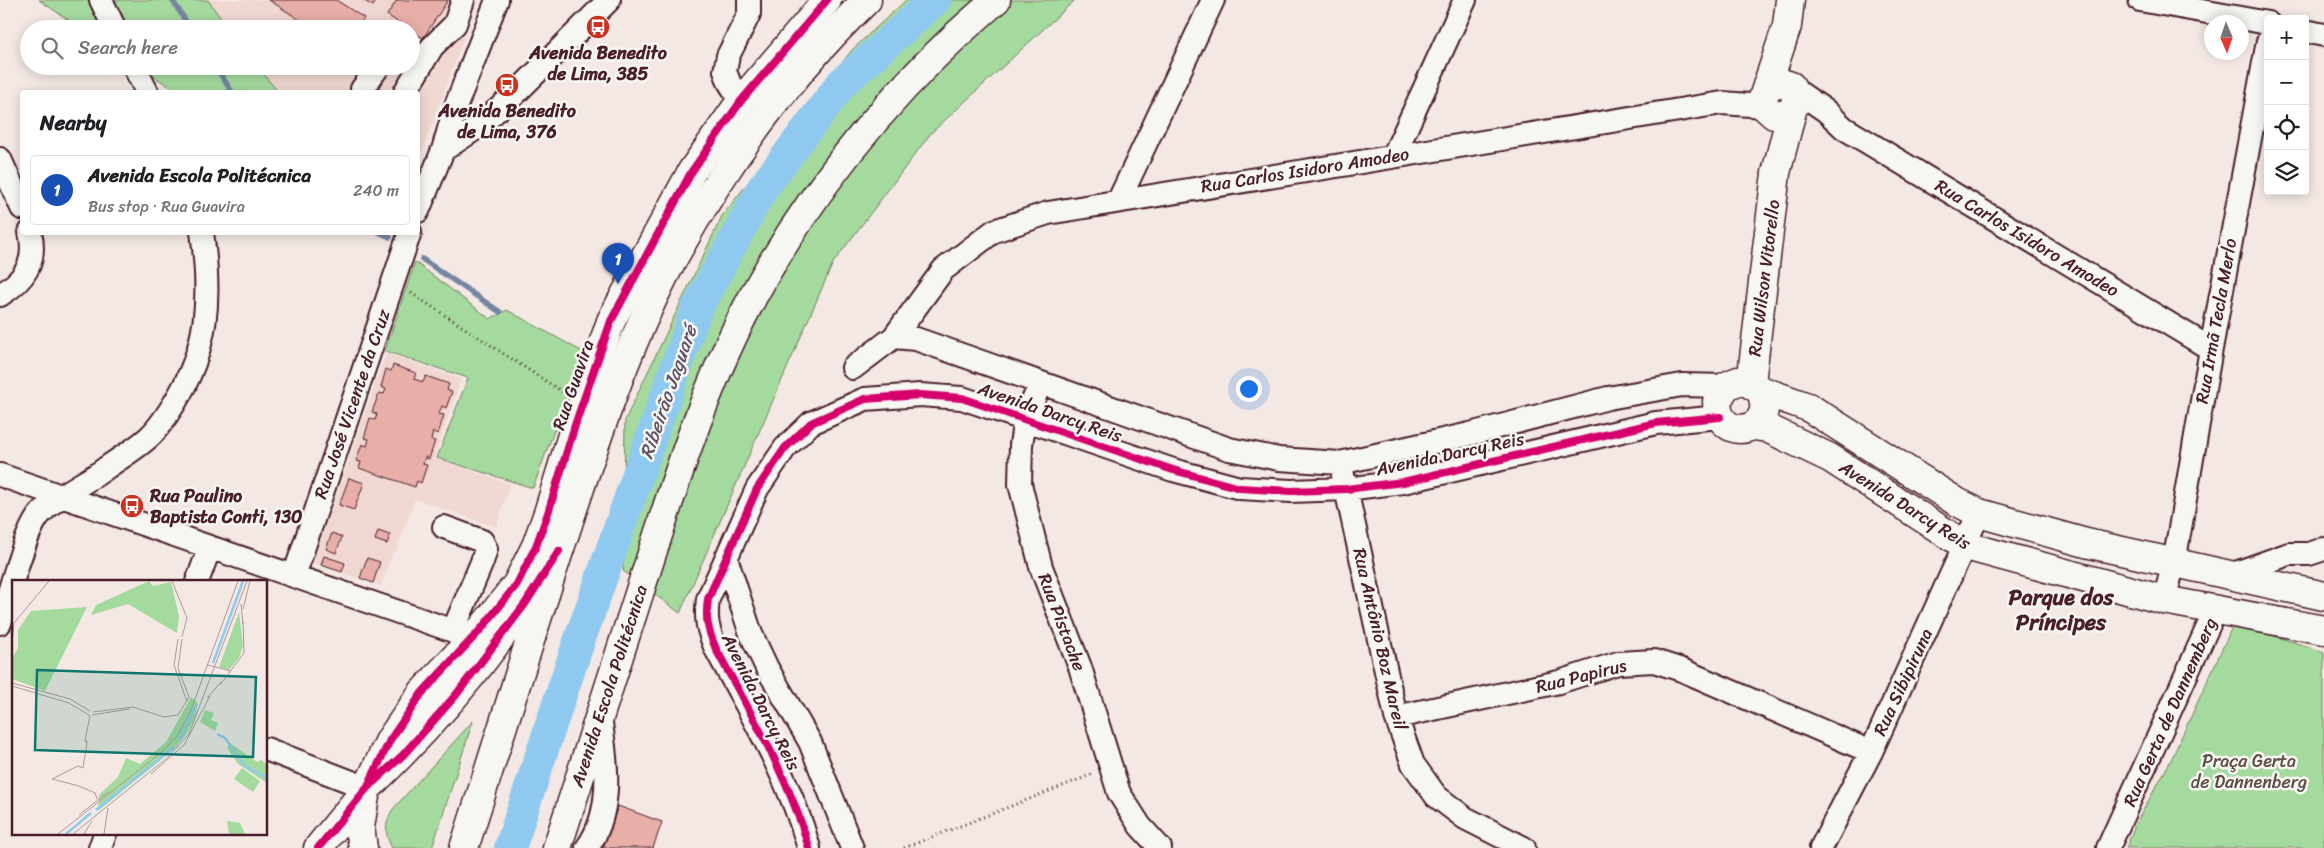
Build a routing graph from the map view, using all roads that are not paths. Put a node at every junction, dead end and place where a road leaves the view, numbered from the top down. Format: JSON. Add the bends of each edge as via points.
{"nodes":[{"id":1,"x":101,"y":0,"type":"edge"},
{"id":2,"x":462,"y":0,"type":"edge"},
{"id":3,"x":497,"y":0,"type":"edge"},
{"id":4,"x":749,"y":0,"type":"edge"},
{"id":5,"x":827,"y":0,"type":"edge"},
{"id":6,"x":868,"y":0,"type":"edge"},
{"id":7,"x":996,"y":0,"type":"edge"},
{"id":8,"x":1213,"y":0,"type":"edge"},
{"id":9,"x":1465,"y":0,"type":"edge"},
{"id":10,"x":2140,"y":0,"type":"edge"},
{"id":11,"x":604,"y":1,"type":"edge"},
{"id":12,"x":1789,"y":13,"type":"edge"},
{"id":13,"x":111,"y":20,"type":"edge"},
{"id":14,"x":2264,"y":22,"type":"edge"},
{"id":15,"x":2309,"y":32,"type":"edge"},
{"id":16,"x":2324,"y":34,"type":"edge"},
{"id":17,"x":420,"y":53,"type":"edge"},
{"id":18,"x":2264,"y":60,"type":"edge"},
{"id":19,"x":138,"y":75,"type":"edge"},
{"id":20,"x":372,"y":75,"type":"edge"},
{"id":21,"x":411,"y":75,"type":"edge"},
{"id":22,"x":362,"y":89,"type":"dead end"},
{"id":23,"x":146,"y":90,"type":"edge"},
{"id":24,"x":406,"y":90,"type":"edge"},
{"id":25,"x":1782,"y":100,"type":"junction"},
{"id":26,"x":741,"y":101,"type":"junction"},
{"id":27,"x":443,"y":150,"type":"junction"},
{"id":28,"x":1394,"y":155,"type":"junction"},
{"id":29,"x":0,"y":159,"type":"edge"},
{"id":30,"x":1119,"y":200,"type":"junction"},
{"id":31,"x":20,"y":204,"type":"edge"},
{"id":32,"x":420,"y":206,"type":"edge"},
{"id":33,"x":30,"y":235,"type":"edge"},
{"id":34,"x":202,"y":235,"type":"edge"},
{"id":35,"x":409,"y":235,"type":"edge"},
{"id":36,"x":0,"y":295,"type":"edge"},
{"id":37,"x":894,"y":337,"type":"junction"},
{"id":38,"x":2211,"y":349,"type":"junction"},
{"id":39,"x":853,"y":368,"type":"dead end"},
{"id":40,"x":1041,"y":383,"type":"junction"},
{"id":41,"x":1746,"y":387,"type":"junction"},
{"id":42,"x":1720,"y":417,"type":"junction"},
{"id":43,"x":1025,"y":418,"type":"junction"},
{"id":44,"x":1754,"y":426,"type":"junction"},
{"id":45,"x":1449,"y":438,"type":"junction"},
{"id":46,"x":1340,"y":463,"type":"junction"},
{"id":47,"x":0,"y":474,"type":"edge"},
{"id":48,"x":1434,"y":476,"type":"junction"},
{"id":49,"x":1346,"y":490,"type":"junction"},
{"id":50,"x":61,"y":496,"type":"junction"},
{"id":51,"x":1979,"y":513,"type":"junction"},
{"id":52,"x":444,"y":527,"type":"dead end"},
{"id":53,"x":210,"y":546,"type":"junction"},
{"id":54,"x":1966,"y":546,"type":"junction"},
{"id":55,"x":559,"y":550,"type":"junction"},
{"id":56,"x":2317,"y":552,"type":"edge"},
{"id":57,"x":726,"y":558,"type":"junction"},
{"id":58,"x":2174,"y":562,"type":"junction"},
{"id":59,"x":2230,"y":575,"type":"junction"},
{"id":60,"x":294,"y":576,"type":"junction"},
{"id":61,"x":14,"y":580,"type":"edge"},
{"id":62,"x":198,"y":580,"type":"edge"},
{"id":63,"x":2265,"y":584,"type":"junction"},
{"id":64,"x":12,"y":586,"type":"edge"},
{"id":65,"x":2324,"y":596,"type":"edge"},
{"id":66,"x":2164,"y":600,"type":"junction"},
{"id":67,"x":2216,"y":609,"type":"junction"},
{"id":68,"x":0,"y":623,"type":"edge"},
{"id":69,"x":2324,"y":630,"type":"edge"},
{"id":70,"x":464,"y":634,"type":"junction"},
{"id":71,"x":600,"y":714,"type":"junction"},
{"id":72,"x":1396,"y":717,"type":"junction"},
{"id":73,"x":268,"y":750,"type":"edge"},
{"id":74,"x":1871,"y":752,"type":"junction"},
{"id":75,"x":367,"y":788,"type":"junction"},
{"id":76,"x":104,"y":836,"type":"edge"},
{"id":77,"x":100,"y":848,"type":"edge"},
{"id":78,"x":318,"y":848,"type":"edge"},
{"id":79,"x":363,"y":848,"type":"edge"},
{"id":80,"x":464,"y":848,"type":"edge"},
{"id":81,"x":557,"y":848,"type":"edge"},
{"id":82,"x":587,"y":848,"type":"edge"},
{"id":83,"x":809,"y":848,"type":"edge"},
{"id":84,"x":852,"y":848,"type":"edge"},
{"id":85,"x":1160,"y":848,"type":"edge"},
{"id":86,"x":1524,"y":848,"type":"edge"},
{"id":87,"x":1821,"y":848,"type":"edge"},
{"id":88,"x":2108,"y":848,"type":"edge"}],
"edges":[{"from":1,"to":13,"type":"street"},
{"from":2,"to":17,"type":"street","via":[[455,24],[432,47]]},
{"from":3,"to":27,"type":"street","via":[[455,108]]},
{"from":4,"to":26,"type":"street","via":[[749,14],[728,56],[725,71]]},
{"from":5,"to":26,"type":"main road","name":"Rua Guavira"},
{"from":6,"to":55,"type":"main road","via":[[806,63],[757,126],[664,277],[616,382]]},
{"from":7,"to":71,"type":"main road","name":"Avenida Escola Politécnica","via":[[946,46],[850,149],[806,209],[764,277],[731,342],[674,482]]},
{"from":8,"to":30,"type":"street"},
{"from":9,"to":28,"type":"street"},
{"from":10,"to":14,"type":"street"},
{"from":11,"to":27,"type":"street","via":[[514,95],[478,127]]},
{"from":12,"to":25,"type":"main road","name":"Rua Wilson Vitorello"},
{"from":15,"to":16,"type":"street"},
{"from":18,"to":38,"type":"street","name":"Rua Irmã Tecla Merlo"},
{"from":19,"to":23,"type":"street"},
{"from":20,"to":22,"type":"street"},
{"from":21,"to":24,"type":"street"},
{"from":25,"to":28,"type":"street","name":"Rua Carlos Isidoro Amodeo","via":[[1722,103]]},
{"from":25,"to":38,"type":"street","name":"Rua Carlos Isidoro Amodeo","via":[[1826,123],[1844,128]]},
{"from":25,"to":41,"type":"main road","name":"Rua Wilson Vitorello","via":[[1776,173]]},
{"from":26,"to":70,"type":"main road","name":"Rua Guavira","via":[[692,171],[611,321],[548,513],[517,584]]},
{"from":27,"to":32,"type":"street"},
{"from":28,"to":30,"type":"street","name":"Rua Carlos Isidoro Amodeo"},
{"from":29,"to":31,"type":"street"},
{"from":30,"to":37,"type":"street","name":"Rua Carlos Isidoro Amodeo","via":[[1048,213],[994,231],[943,270]]},
{"from":33,"to":36,"type":"street","via":[[33,256],[29,266],[23,277]]},
{"from":34,"to":50,"type":"street","via":[[208,298],[198,356],[188,381],[167,416],[150,436],[94,477]]},
{"from":35,"to":60,"type":"street","name":"Rua José Vicente da Cruz"},
{"from":37,"to":39,"type":"street"},
{"from":37,"to":40,"type":"street","name":"Avenida Darcy Reis","via":[[936,345]]},
{"from":38,"to":58,"type":"street","name":"Rua Irmã Tecla Merlo"},
{"from":40,"to":43,"type":"street","name":"Rua Pistache"},
{"from":40,"to":46,"type":"street","name":"Avenida Darcy Reis","via":[[1229,449],[1280,459]]},
{"from":41,"to":42,"type":"main road","via":[[1717,401]]},
{"from":41,"to":44,"type":"main road","via":[[1765,399],[1765,410]]},
{"from":41,"to":45,"type":"street","name":"Avenida Darcy Reis","via":[[1682,385],[1608,398]]},
{"from":41,"to":51,"type":"main road","name":"Avenida Darcy Reis","via":[[1808,407]]},
{"from":42,"to":44,"type":"main road","via":[[1735,429]]},
{"from":42,"to":48,"type":"street","name":"Avenida Darcy Reis","via":[[1656,422]]},
{"from":43,"to":49,"type":"street","name":"Avenida Darcy Reis","via":[[1173,470],[1240,488]]},
{"from":43,"to":57,"type":"street","name":"Avenida Darcy Reis","via":[[962,398],[920,394],[866,399],[811,423],[785,448],[757,489]]},
{"from":43,"to":85,"type":"street","name":"Rua Pistache","via":[[1020,445],[1020,484],[1041,567],[1080,667],[1119,794],[1140,826]]},
{"from":44,"to":54,"type":"main road","name":"Avenida Darcy Reis","via":[[1768,428],[1830,458]]},
{"from":45,"to":46,"type":"street","name":"Avenida Darcy Reis"},
{"from":45,"to":48,"type":"street","via":[[1435,456]]},
{"from":46,"to":49,"type":"street","name":"Rua Antônio Boz Mareil"},
{"from":47,"to":50,"type":"street"},
{"from":48,"to":49,"type":"street","name":"Avenida Darcy Reis"},
{"from":49,"to":72,"type":"street","name":"Rua Antônio Boz Mareil"},
{"from":50,"to":53,"type":"street"},
{"from":50,"to":61,"type":"street","via":[[40,514],[31,528]]},
{"from":51,"to":54,"type":"street","name":"Rua Sibipiruna"},
{"from":51,"to":58,"type":"main road","name":"Avenida Darcy Reis","via":[[2086,543]]},
{"from":52,"to":70,"type":"street","via":[[482,541],[486,549]]},
{"from":53,"to":60,"type":"street"},
{"from":53,"to":62,"type":"street"},
{"from":54,"to":66,"type":"main road","name":"Avenida Darcy Reis"},
{"from":54,"to":74,"type":"street","name":"Rua Sibipiruna"},
{"from":55,"to":75,"type":"main road","via":[[525,604],[456,695],[403,755]]},
{"from":55,"to":80,"type":"main road"},
{"from":56,"to":59,"type":"street","via":[[2289,554]]},
{"from":56,"to":63,"type":"street","via":[[2289,574]]},
{"from":57,"to":83,"type":"street","name":"Avenida Darcy Reis","via":[[708,599],[708,632],[775,758],[800,815]]},
{"from":57,"to":84,"type":"street","name":"Avenida Darcy Reis","via":[[751,634],[810,742]]},
{"from":58,"to":59,"type":"main road","name":"Avenida Darcy Reis"},
{"from":58,"to":66,"type":"street","name":"Rua Irmã Tecla Merlo"},
{"from":59,"to":63,"type":"main road","name":"Avenida Darcy Reis"},
{"from":59,"to":67,"type":"main road","name":"Rua Gerta de Dannemberg"},
{"from":60,"to":70,"type":"street"},
{"from":63,"to":65,"type":"main road","name":"Avenida Darcy Reis"},
{"from":64,"to":68,"type":"street"},
{"from":66,"to":67,"type":"main road","name":"Avenida Darcy Reis"},
{"from":67,"to":69,"type":"main road","name":"Avenida Darcy Reis"},
{"from":67,"to":88,"type":"street","name":"Rua Gerta de Dannemberg"},
{"from":70,"to":75,"type":"main road","name":"Rua Guavira","via":[[390,740]]},
{"from":71,"to":81,"type":"main road","name":"Avenida Escola Politécnica"},
{"from":71,"to":82,"type":"street","via":[[608,780],[602,814]]},
{"from":72,"to":74,"type":"street","name":"Rua Papirus","via":[[1559,682],[1618,663],[1654,661],[1682,670]]},
{"from":72,"to":86,"type":"street","name":"Rua Antônio Boz Mareil","via":[[1413,764],[1436,796],[1464,818]]},
{"from":73,"to":75,"type":"street"},
{"from":74,"to":87,"type":"street","name":"Rua Sibipiruna"},
{"from":75,"to":78,"type":"main road"},
{"from":75,"to":79,"type":"main road","via":[[360,827]]},
{"from":76,"to":77,"type":"street"}]}
